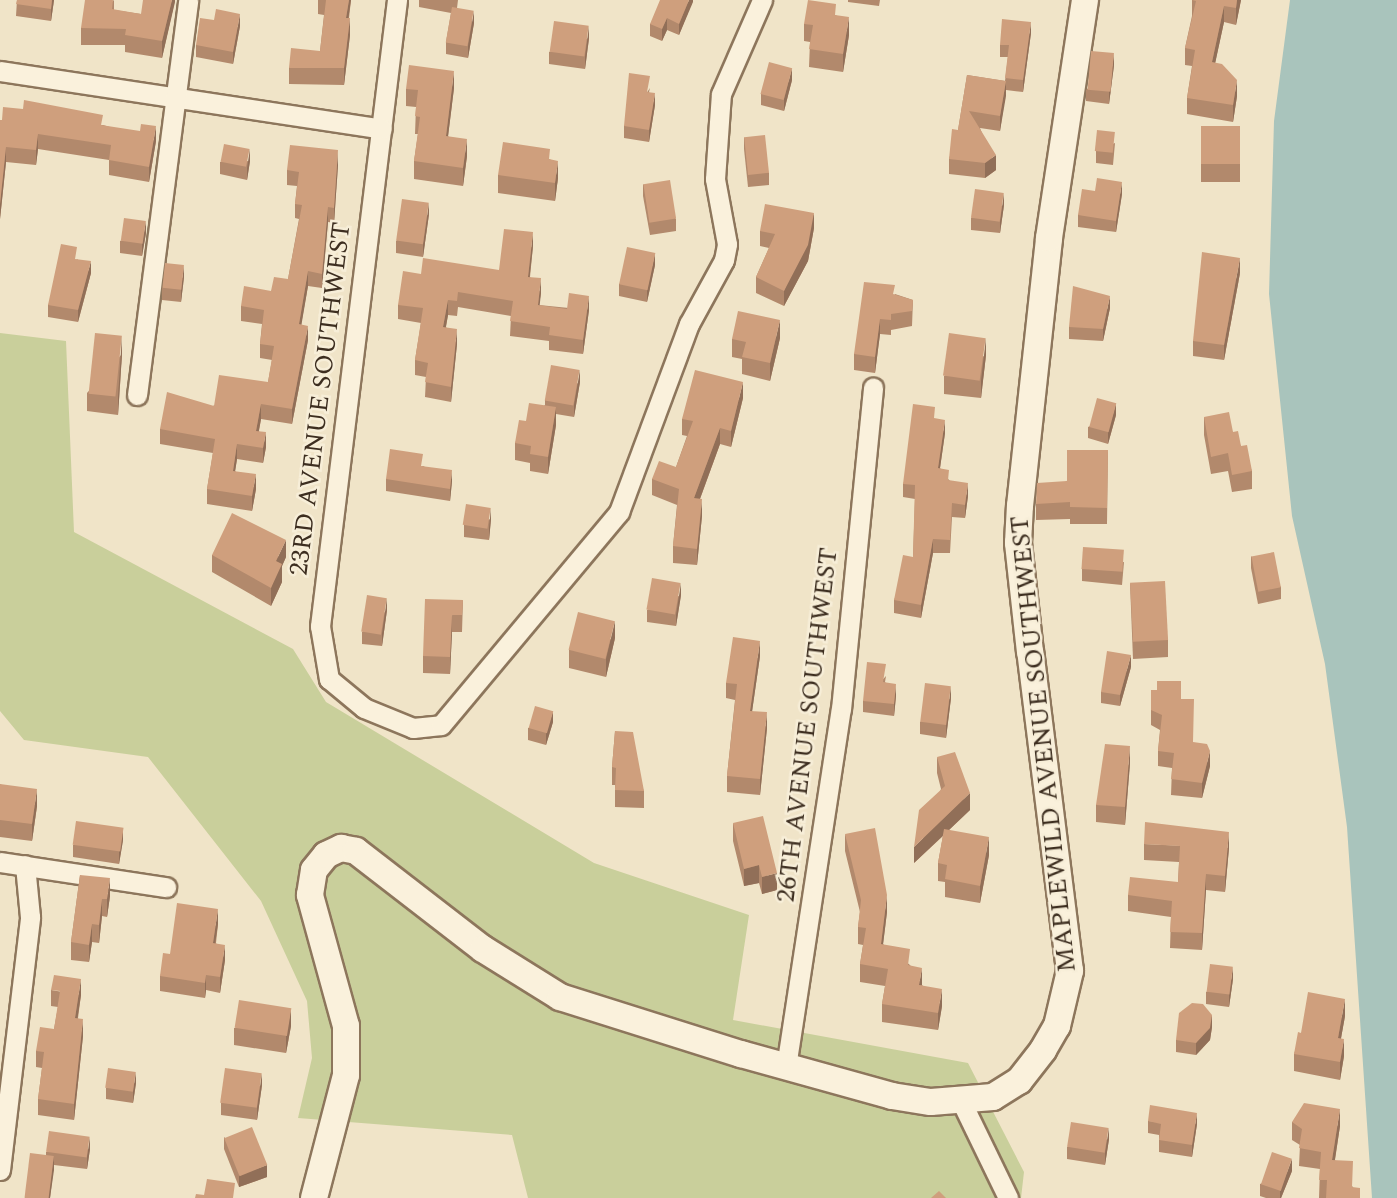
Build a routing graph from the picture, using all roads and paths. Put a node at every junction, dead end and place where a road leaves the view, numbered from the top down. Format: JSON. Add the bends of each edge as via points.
{"nodes":[{"id":1,"x":188,"y":0,"type":"edge"},
{"id":2,"x":397,"y":0,"type":"edge"},
{"id":3,"x":762,"y":0,"type":"edge"},
{"id":4,"x":1086,"y":0,"type":"edge"},
{"id":5,"x":0,"y":71,"type":"edge"},
{"id":6,"x":178,"y":100,"type":"junction"},
{"id":7,"x":382,"y":130,"type":"junction"},
{"id":8,"x":873,"y":388,"type":"dead end"},
{"id":9,"x":137,"y":395,"type":"dead end"},
{"id":10,"x":0,"y":862,"type":"edge"},
{"id":11,"x":25,"y":865,"type":"junction"},
{"id":12,"x":166,"y":887,"type":"dead end"},
{"id":13,"x":786,"y":1067,"type":"junction"},
{"id":14,"x":961,"y":1101,"type":"junction"},
{"id":15,"x":0,"y":1170,"type":"edge"},
{"id":16,"x":314,"y":1198,"type":"edge"},
{"id":17,"x":1008,"y":1198,"type":"edge"}],
"edges":[{"from":1,"to":6,"type":"street"},
{"from":2,"to":7,"type":"street","name":"23RD AVENUE SOUTHWEST"},
{"from":3,"to":7,"type":"street","name":"23RD AVENUE SOUTHWEST","via":[[721,94],[715,179],[727,244],[724,260],[689,324],[619,512],[441,725],[413,728],[365,708],[329,679],[320,626]]},
{"from":4,"to":14,"type":"street","name":"MAPLEWILD AVENUE SOUTHWEST","via":[[1049,238],[1018,543],[1070,971],[1057,1026],[1019,1081],[993,1097]]},
{"from":5,"to":6,"type":"street"},
{"from":6,"to":7,"type":"street"},
{"from":6,"to":9,"type":"street"},
{"from":8,"to":13,"type":"street","name":"26TH AVENUE SOUTHWEST","via":[[842,709]]},
{"from":10,"to":11,"type":"street"},
{"from":11,"to":12,"type":"street"},
{"from":11,"to":15,"type":"street","via":[[30,917]]},
{"from":13,"to":14,"type":"street","name":"MAPLEWILD AVENUE SOUTHWEST","via":[[892,1096]]},
{"from":13,"to":16,"type":"street","name":"MAPLEWILD AVENUE SOUTHWEST","via":[[561,997],[484,948],[356,851],[341,848],[326,855],[314,870],[310,895],[346,1026],[346,1074]]},
{"from":14,"to":17,"type":"street"}]}
